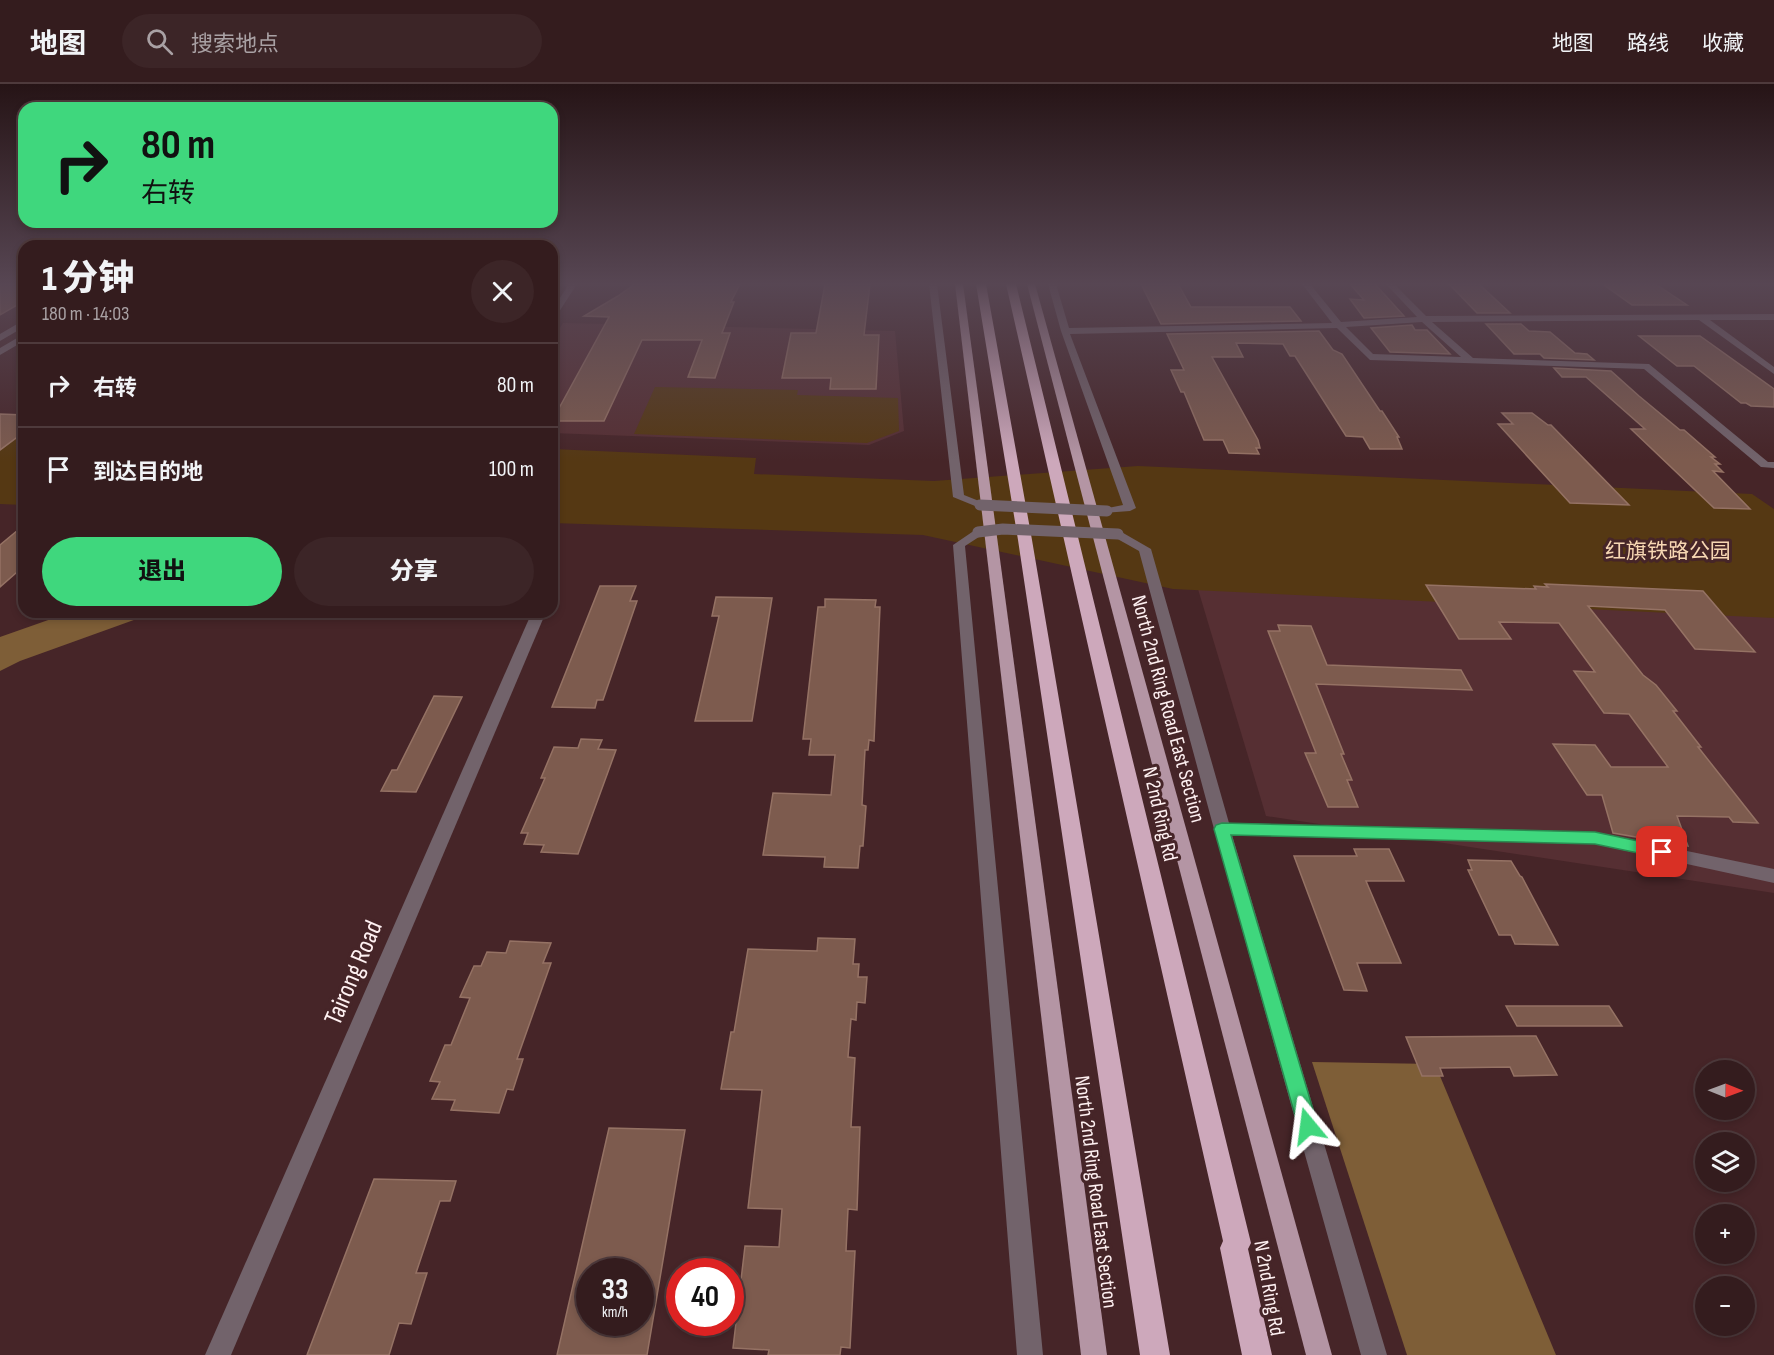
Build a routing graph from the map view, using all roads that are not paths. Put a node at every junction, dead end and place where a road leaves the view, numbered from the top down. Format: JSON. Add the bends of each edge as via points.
{"nodes":[{"id":1,"x":14,"y":343,"type":"edge"},
{"id":2,"x":940,"y":343,"type":"edge"},
{"id":3,"x":966,"y":343,"type":"edge"},
{"id":4,"x":991,"y":343,"type":"edge"},
{"id":5,"x":1025,"y":343,"type":"edge"},
{"id":6,"x":1047,"y":343,"type":"edge"},
{"id":7,"x":1070,"y":343,"type":"edge"},
{"id":8,"x":1357,"y":343,"type":"edge"},
{"id":9,"x":1451,"y":343,"type":"edge"},
{"id":10,"x":1736,"y":343,"type":"edge"},
{"id":11,"x":0,"y":352,"type":"edge"},
{"id":12,"x":1470,"y":360,"type":"junction"},
{"id":13,"x":1774,"y":371,"type":"edge"},
{"id":14,"x":1774,"y":465,"type":"edge"},
{"id":15,"x":536,"y":618,"type":"edge"},
{"id":16,"x":1222,"y":829,"type":"junction"},
{"id":17,"x":1774,"y":876,"type":"edge"},
{"id":18,"x":218,"y":1355,"type":"edge"},
{"id":19,"x":1030,"y":1355,"type":"edge"},
{"id":20,"x":1094,"y":1355,"type":"edge"},
{"id":21,"x":1155,"y":1355,"type":"edge"},
{"id":22,"x":1257,"y":1355,"type":"edge"},
{"id":23,"x":1319,"y":1355,"type":"edge"},
{"id":24,"x":1374,"y":1355,"type":"edge"}],
"edges":[{"from":1,"to":11,"type":"street"},
{"from":2,"to":7,"type":"street","bridge":true,"via":[[959,496],[980,505],[1107,511],[1130,508]]},
{"from":3,"to":20,"type":"main road","name":"North 2nd Ring Road East Section"},
{"from":4,"to":21,"type":"highway"},
{"from":5,"to":22,"type":"highway","name":"N 2nd Ring Rd","via":[[1237,1244],[1233,1248]]},
{"from":6,"to":23,"type":"main road","name":"North 2nd Ring Road East Section"},
{"from":8,"to":12,"type":"street","via":[[1370,357]]},
{"from":9,"to":12,"type":"street"},
{"from":10,"to":13,"type":"street"},
{"from":12,"to":14,"type":"street","via":[[1646,366],[1765,465]]},
{"from":15,"to":18,"type":"street","name":"Tairong Road"},
{"from":16,"to":17,"type":"street","via":[[1595,838]]},
{"from":16,"to":19,"type":"street","bridge":true,"via":[[1145,549],[1118,534],[1002,529],[978,532],[959,545]]},
{"from":16,"to":24,"type":"street"}]}
